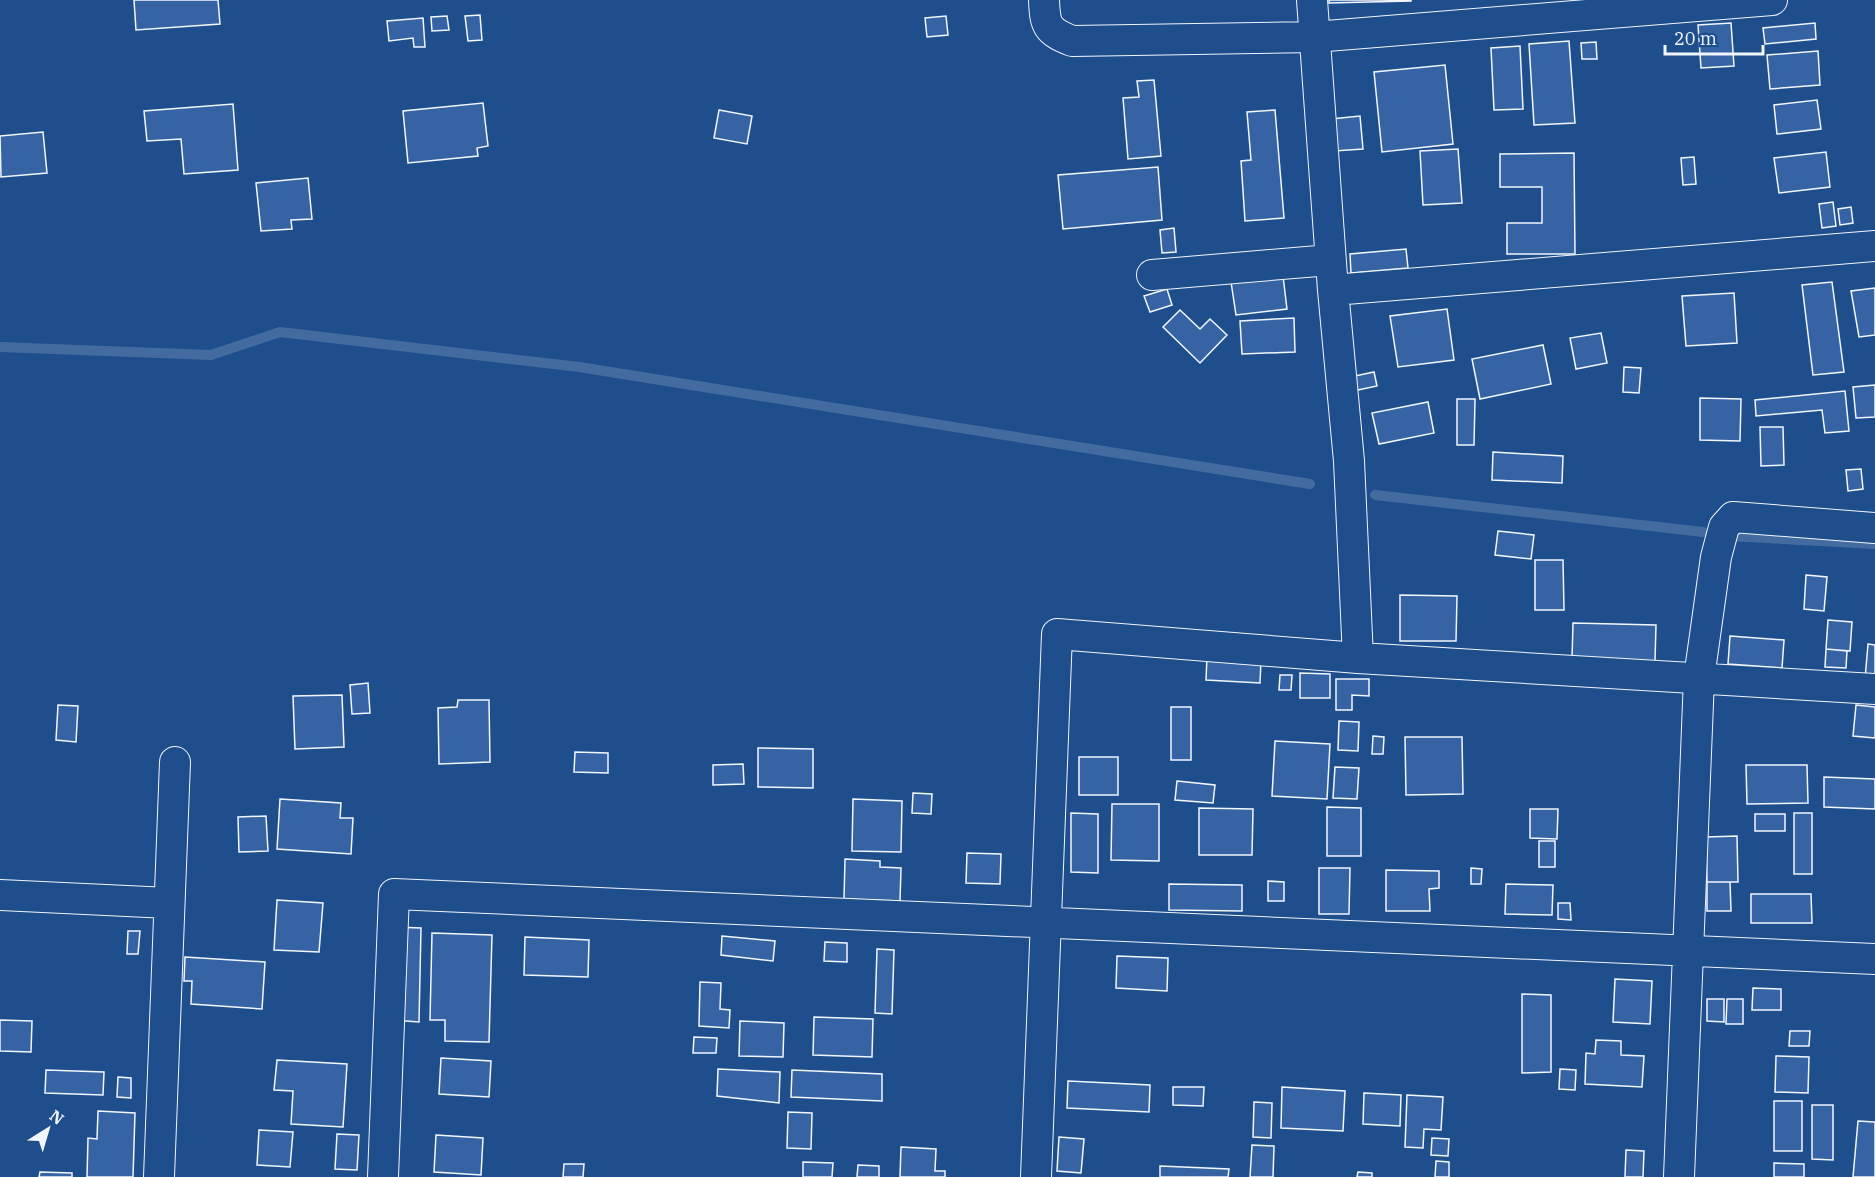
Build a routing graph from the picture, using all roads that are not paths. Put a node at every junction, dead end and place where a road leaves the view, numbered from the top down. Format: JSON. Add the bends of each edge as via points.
{"nodes":[{"id":1,"x":1044,"y":0,"type":"edge"},
{"id":2,"x":1312,"y":0,"type":"edge"},
{"id":3,"x":1772,"y":0,"type":"edge"},
{"id":4,"x":1314,"y":37,"type":"junction"},
{"id":5,"x":1875,"y":246,"type":"edge"},
{"id":6,"x":1330,"y":260,"type":"junction"},
{"id":7,"x":1152,"y":275,"type":"dead end"},
{"id":8,"x":1333,"y":290,"type":"junction"},
{"id":9,"x":1875,"y":528,"type":"edge"},
{"id":10,"x":1358,"y":658,"type":"junction"},
{"id":11,"x":1699,"y":678,"type":"junction"},
{"id":12,"x":1875,"y":689,"type":"edge"},
{"id":13,"x":175,"y":762,"type":"dead end"},
{"id":14,"x":0,"y":895,"type":"edge"},
{"id":15,"x":169,"y":903,"type":"junction"},
{"id":16,"x":1046,"y":923,"type":"junction"},
{"id":17,"x":1687,"y":951,"type":"junction"},
{"id":18,"x":1875,"y":959,"type":"edge"},
{"id":19,"x":159,"y":1177,"type":"edge"},
{"id":20,"x":383,"y":1177,"type":"edge"},
{"id":21,"x":1036,"y":1177,"type":"edge"},
{"id":22,"x":1679,"y":1177,"type":"edge"}],
"edges":[{"from":1,"to":4,"type":"street","via":[[1045,22],[1055,34],[1072,41]]},
{"from":2,"to":4,"type":"street"},
{"from":3,"to":4,"type":"street"},
{"from":4,"to":6,"type":"street"},
{"from":5,"to":8,"type":"street"},
{"from":6,"to":7,"type":"street"},
{"from":6,"to":8,"type":"street"},
{"from":8,"to":10,"type":"street","via":[[1349,461]]},
{"from":9,"to":11,"type":"street","via":[[1733,518],[1724,527],[1716,557]]},
{"from":10,"to":11,"type":"street"},
{"from":10,"to":16,"type":"street","via":[[1057,634]]},
{"from":11,"to":12,"type":"street"},
{"from":11,"to":17,"type":"street"},
{"from":13,"to":15,"type":"street"},
{"from":14,"to":15,"type":"street"},
{"from":15,"to":19,"type":"street"},
{"from":16,"to":17,"type":"street"},
{"from":16,"to":20,"type":"street","via":[[394,894]]},
{"from":16,"to":21,"type":"street"},
{"from":17,"to":18,"type":"street"},
{"from":17,"to":22,"type":"street"}]}
